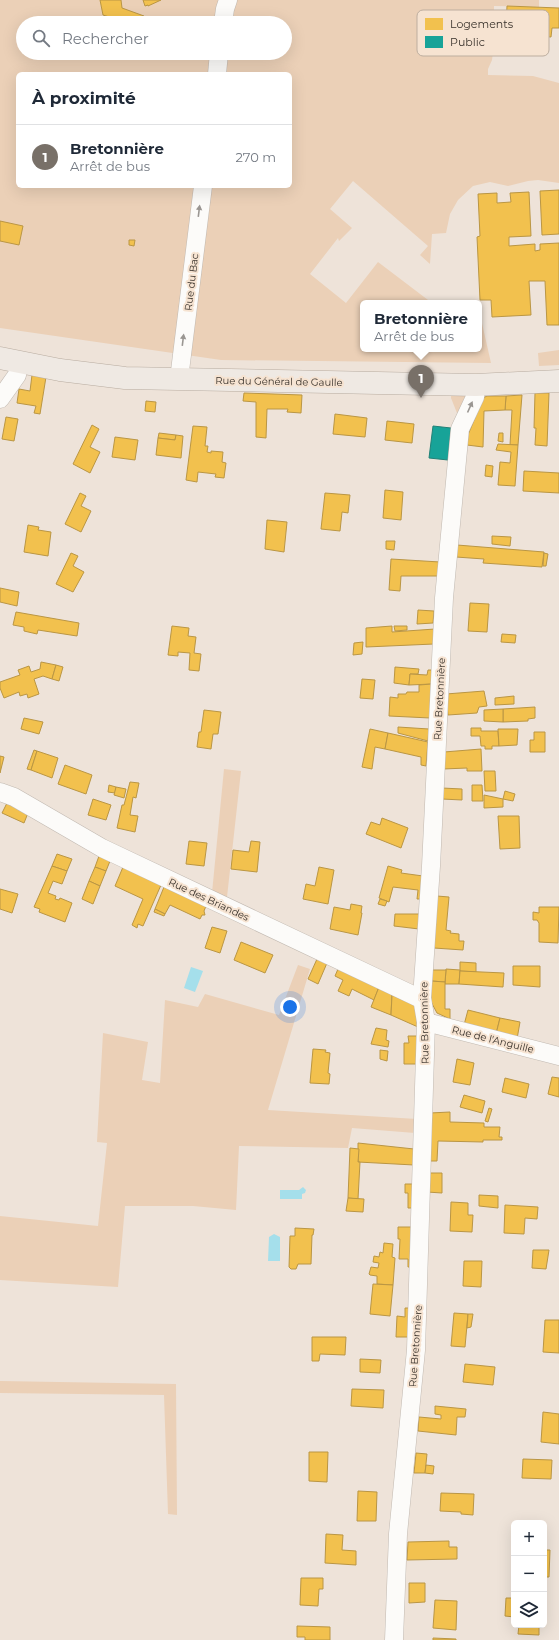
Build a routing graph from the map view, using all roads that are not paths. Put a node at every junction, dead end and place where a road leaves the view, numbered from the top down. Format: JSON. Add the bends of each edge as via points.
{"nodes":[{"id":1,"x":228,"y":0,"type":"edge"},
{"id":2,"x":224,"y":16,"type":"edge"},
{"id":3,"x":218,"y":60,"type":"edge"},
{"id":4,"x":217,"y":72,"type":"edge"},
{"id":5,"x":203,"y":188,"type":"edge"},
{"id":6,"x":10,"y":360,"type":"edge"},
{"id":7,"x":179,"y":379,"type":"junction"},
{"id":8,"x":559,"y":381,"type":"edge"},
{"id":9,"x":476,"y":385,"type":"junction"},
{"id":10,"x":0,"y":399,"type":"edge"},
{"id":11,"x":0,"y":792,"type":"edge"},
{"id":12,"x":422,"y":998,"type":"junction"},
{"id":13,"x":426,"y":1022,"type":"junction"},
{"id":14,"x":559,"y":1056,"type":"edge"},
{"id":15,"x":394,"y":1640,"type":"edge"}],
"edges":[{"from":1,"to":2,"type":"street"},
{"from":3,"to":4,"type":"street"},
{"from":7,"to":5,"type":"street","name":"Rue du Bac","one_way":true},
{"from":6,"to":7,"type":"main road","name":"Rue du Général de Gaulle","via":[[94,375]]},
{"from":6,"to":10,"type":"street","via":[[17,375]]},
{"from":7,"to":9,"type":"main road","name":"Rue du Général de Gaulle"},
{"from":8,"to":9,"type":"main road","name":"Rue du Général de Gaulle"},
{"from":12,"to":9,"type":"street","name":"Rue Bretonnière","one_way":true,"via":[[444,598],[460,429],[474,397]]},
{"from":11,"to":12,"type":"street","name":"Rue des Briandes","via":[[102,848]]},
{"from":12,"to":13,"type":"street","name":"Rue Bretonnière"},
{"from":13,"to":14,"type":"street","name":"Rue de l'Anguille"},
{"from":13,"to":15,"type":"street","name":"Rue Bretonnière","via":[[416,1350],[398,1534]]}]}
